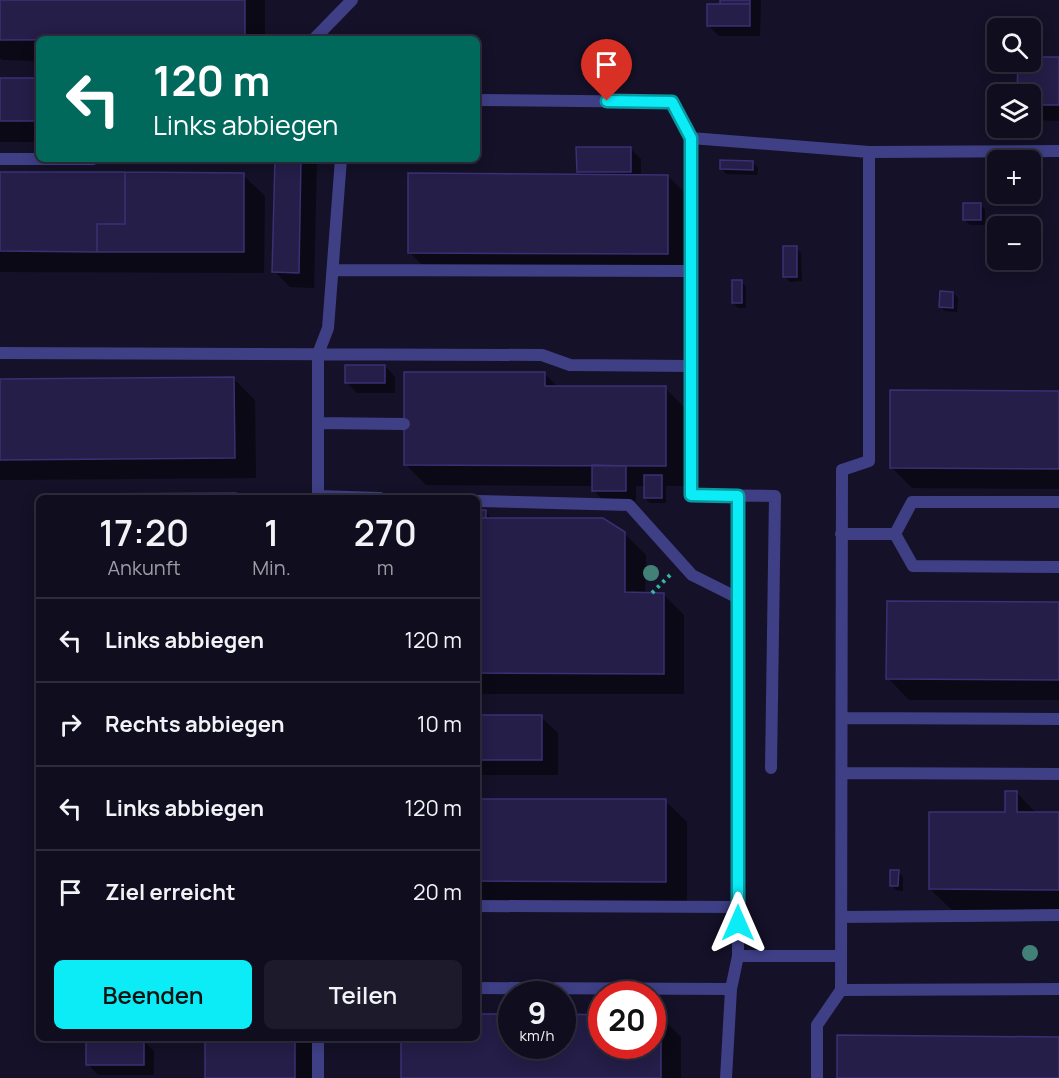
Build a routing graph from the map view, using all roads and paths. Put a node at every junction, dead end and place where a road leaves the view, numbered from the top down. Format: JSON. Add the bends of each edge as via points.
{"nodes":[{"id":1,"x":352,"y":0,"type":"edge"},
{"id":2,"x":317,"y":36,"type":"edge"},
{"id":3,"x":480,"y":100,"type":"edge"},
{"id":4,"x":691,"y":138,"type":"junction"},
{"id":5,"x":1059,"y":151,"type":"edge"},
{"id":6,"x":869,"y":152,"type":"junction"},
{"id":7,"x":0,"y":159,"type":"edge"},
{"id":8,"x":36,"y":159,"type":"edge"},
{"id":9,"x":341,"y":162,"type":"edge"},
{"id":10,"x":333,"y":270,"type":"junction"},
{"id":11,"x":691,"y":271,"type":"junction"},
{"id":12,"x":0,"y":353,"type":"edge"},
{"id":13,"x":318,"y":354,"type":"junction"},
{"id":14,"x":691,"y":366,"type":"junction"},
{"id":15,"x":318,"y":423,"type":"junction"},
{"id":16,"x":404,"y":424,"type":"dead end"},
{"id":17,"x":318,"y":495,"type":"edge"},
{"id":18,"x":738,"y":496,"type":"junction"},
{"id":19,"x":480,"y":501,"type":"edge"},
{"id":20,"x":1059,"y":502,"type":"edge"},
{"id":21,"x":841,"y":534,"type":"junction"},
{"id":22,"x":895,"y":534,"type":"junction"},
{"id":23,"x":1059,"y":567,"type":"edge"},
{"id":24,"x":672,"y":573,"type":"dead end"},
{"id":25,"x":652,"y":593,"type":"dead end"},
{"id":26,"x":738,"y":598,"type":"junction"},
{"id":27,"x":842,"y":718,"type":"junction"},
{"id":28,"x":1059,"y":719,"type":"edge"},
{"id":29,"x":771,"y":768,"type":"dead end"},
{"id":30,"x":842,"y":774,"type":"junction"},
{"id":31,"x":1059,"y":774,"type":"edge"},
{"id":32,"x":480,"y":906,"type":"edge"},
{"id":33,"x":737,"y":907,"type":"junction"},
{"id":34,"x":1059,"y":915,"type":"edge"},
{"id":35,"x":842,"y":917,"type":"junction"},
{"id":36,"x":738,"y":956,"type":"junction"},
{"id":37,"x":842,"y":956,"type":"junction"},
{"id":38,"x":480,"y":988,"type":"edge"},
{"id":39,"x":731,"y":989,"type":"junction"},
{"id":40,"x":1059,"y":989,"type":"edge"},
{"id":41,"x":842,"y":990,"type":"junction"},
{"id":42,"x":318,"y":1041,"type":"edge"},
{"id":43,"x":318,"y":1078,"type":"edge"},
{"id":44,"x":726,"y":1078,"type":"edge"},
{"id":45,"x":817,"y":1078,"type":"edge"}],
"edges":[{"from":1,"to":2,"type":"lane"},
{"from":3,"to":4,"type":"lane","via":[[672,102]]},
{"from":4,"to":6,"type":"lane"},
{"from":4,"to":11,"type":"lane"},
{"from":5,"to":6,"type":"lane"},
{"from":6,"to":21,"type":"lane","via":[[869,461],[842,470]]},
{"from":7,"to":8,"type":"lane"},
{"from":9,"to":10,"type":"lane"},
{"from":10,"to":11,"type":"lane"},
{"from":10,"to":13,"type":"lane","via":[[328,328]]},
{"from":11,"to":14,"type":"lane"},
{"from":12,"to":13,"type":"lane"},
{"from":13,"to":14,"type":"lane","via":[[542,355],[570,365]]},
{"from":13,"to":15,"type":"lane"},
{"from":14,"to":18,"type":"lane","via":[[691,495]]},
{"from":15,"to":16,"type":"lane"},
{"from":15,"to":17,"type":"lane"},
{"from":18,"to":26,"type":"lane"},
{"from":18,"to":29,"type":"lane","via":[[775,496]]},
{"from":19,"to":26,"type":"lane","via":[[629,505],[692,575]]},
{"from":20,"to":22,"type":"lane","via":[[912,502]]},
{"from":21,"to":22,"type":"lane"},
{"from":21,"to":27,"type":"lane"},
{"from":22,"to":23,"type":"lane","via":[[913,566]]},
{"from":24,"to":25,"type":"path"},
{"from":26,"to":33,"type":"lane"},
{"from":27,"to":28,"type":"lane"},
{"from":27,"to":30,"type":"lane"},
{"from":30,"to":31,"type":"lane"},
{"from":30,"to":35,"type":"lane"},
{"from":32,"to":33,"type":"lane"},
{"from":33,"to":36,"type":"lane"},
{"from":34,"to":35,"type":"lane"},
{"from":35,"to":37,"type":"lane"},
{"from":36,"to":37,"type":"lane"},
{"from":36,"to":39,"type":"lane"},
{"from":37,"to":41,"type":"lane"},
{"from":38,"to":39,"type":"lane"},
{"from":39,"to":44,"type":"lane"},
{"from":40,"to":41,"type":"lane"},
{"from":41,"to":45,"type":"lane","via":[[817,1025]]},
{"from":42,"to":43,"type":"lane"}]}
